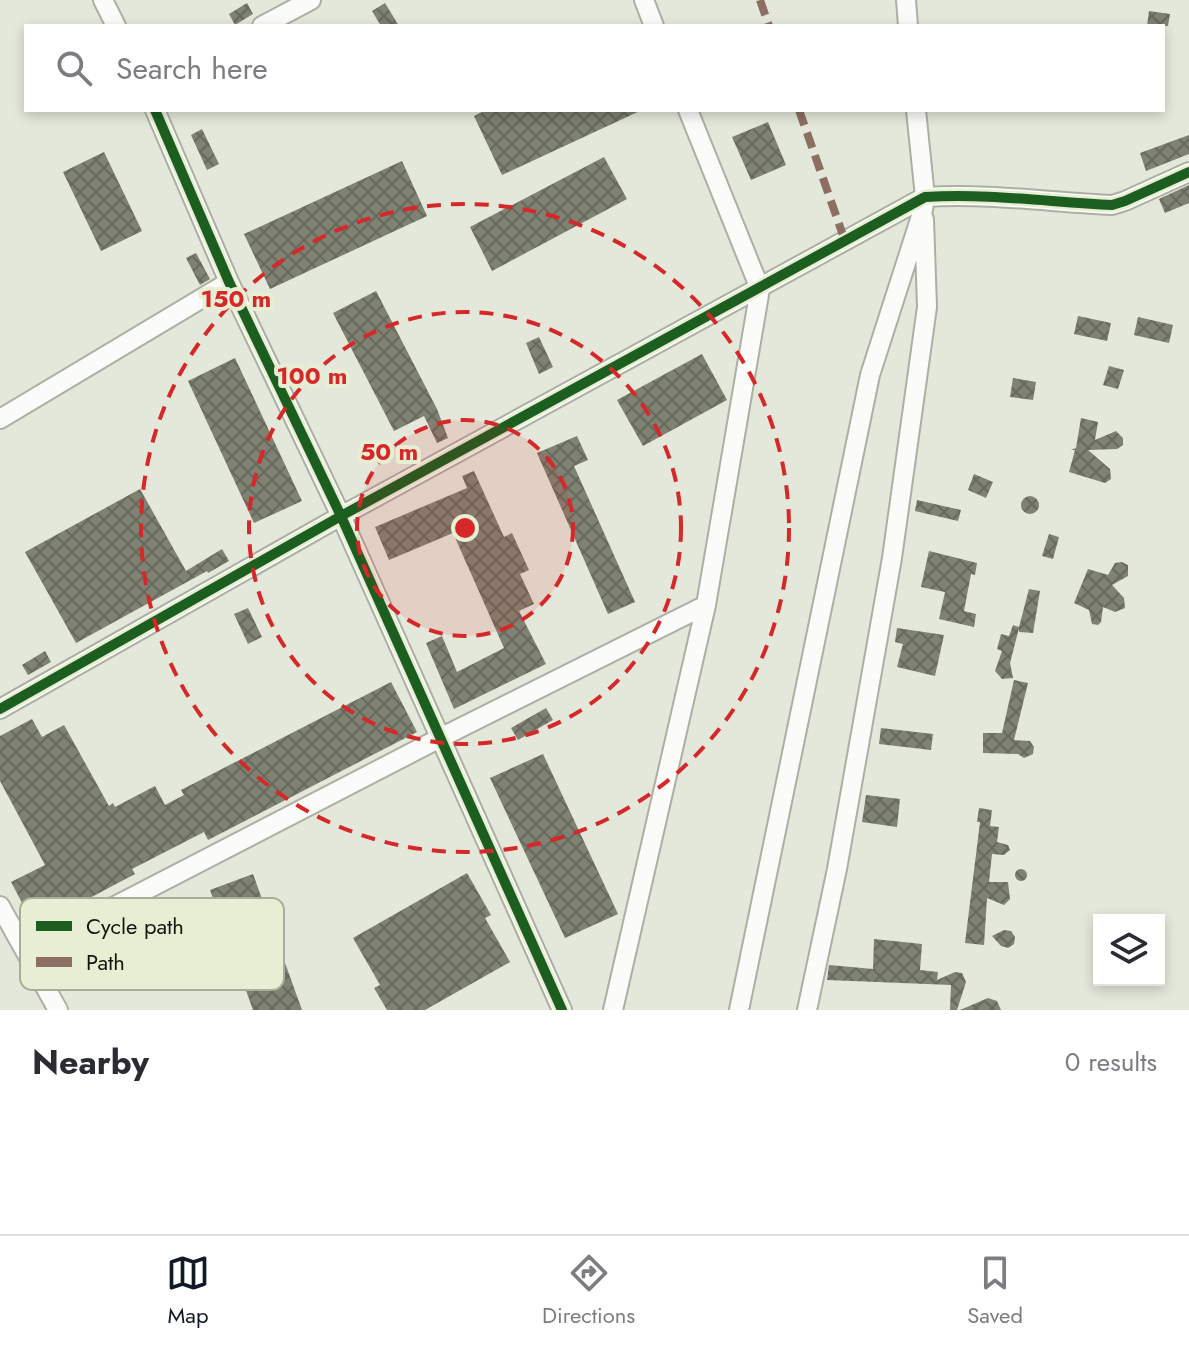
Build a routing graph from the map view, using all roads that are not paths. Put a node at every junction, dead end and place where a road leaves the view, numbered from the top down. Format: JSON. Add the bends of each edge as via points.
{"nodes":[{"id":1,"x":103,"y":0,"type":"edge"},
{"id":2,"x":311,"y":0,"type":"edge"},
{"id":3,"x":644,"y":0,"type":"edge"},
{"id":4,"x":906,"y":0,"type":"edge"},
{"id":5,"x":115,"y":24,"type":"edge"},
{"id":6,"x":266,"y":24,"type":"edge"},
{"id":7,"x":653,"y":24,"type":"edge"},
{"id":8,"x":908,"y":24,"type":"edge"},
{"id":9,"x":156,"y":112,"type":"edge"},
{"id":10,"x":689,"y":112,"type":"edge"},
{"id":11,"x":916,"y":112,"type":"edge"},
{"id":12,"x":1189,"y":172,"type":"edge"},
{"id":13,"x":924,"y":204,"type":"junction"},
{"id":14,"x":229,"y":282,"type":"junction"},
{"id":15,"x":760,"y":289,"type":"junction"},
{"id":16,"x":0,"y":419,"type":"edge"},
{"id":17,"x":341,"y":516,"type":"junction"},
{"id":18,"x":706,"y":605,"type":"junction"},
{"id":19,"x":0,"y":709,"type":"edge"},
{"id":20,"x":440,"y":738,"type":"junction"},
{"id":21,"x":130,"y":898,"type":"edge"},
{"id":22,"x":0,"y":906,"type":"edge"},
{"id":23,"x":20,"y":941,"type":"edge"},
{"id":24,"x":47,"y":990,"type":"edge"},
{"id":25,"x":58,"y":1010,"type":"edge"},
{"id":26,"x":562,"y":1010,"type":"edge"},
{"id":27,"x":613,"y":1010,"type":"edge"},
{"id":28,"x":739,"y":1010,"type":"edge"},
{"id":29,"x":807,"y":1010,"type":"edge"}],
"edges":[{"from":1,"to":5,"type":"street"},
{"from":2,"to":6,"type":"street"},
{"from":3,"to":7,"type":"street"},
{"from":4,"to":8,"type":"street"},
{"from":9,"to":14,"type":"street"},
{"from":10,"to":15,"type":"street"},
{"from":11,"to":13,"type":"street"},
{"from":12,"to":13,"type":"street","via":[[1112,205],[971,194]]},
{"from":13,"to":15,"type":"street"},
{"from":13,"to":28,"type":"street","via":[[870,375]]},
{"from":13,"to":29,"type":"street","via":[[927,307],[892,558]]},
{"from":14,"to":16,"type":"street"},
{"from":14,"to":17,"type":"street"},
{"from":15,"to":17,"type":"street"},
{"from":15,"to":18,"type":"street"},
{"from":17,"to":19,"type":"street"},
{"from":17,"to":20,"type":"street"},
{"from":18,"to":20,"type":"street"},
{"from":18,"to":27,"type":"street"},
{"from":20,"to":21,"type":"street"},
{"from":20,"to":26,"type":"street"},
{"from":22,"to":23,"type":"street"},
{"from":24,"to":25,"type":"street"}]}
